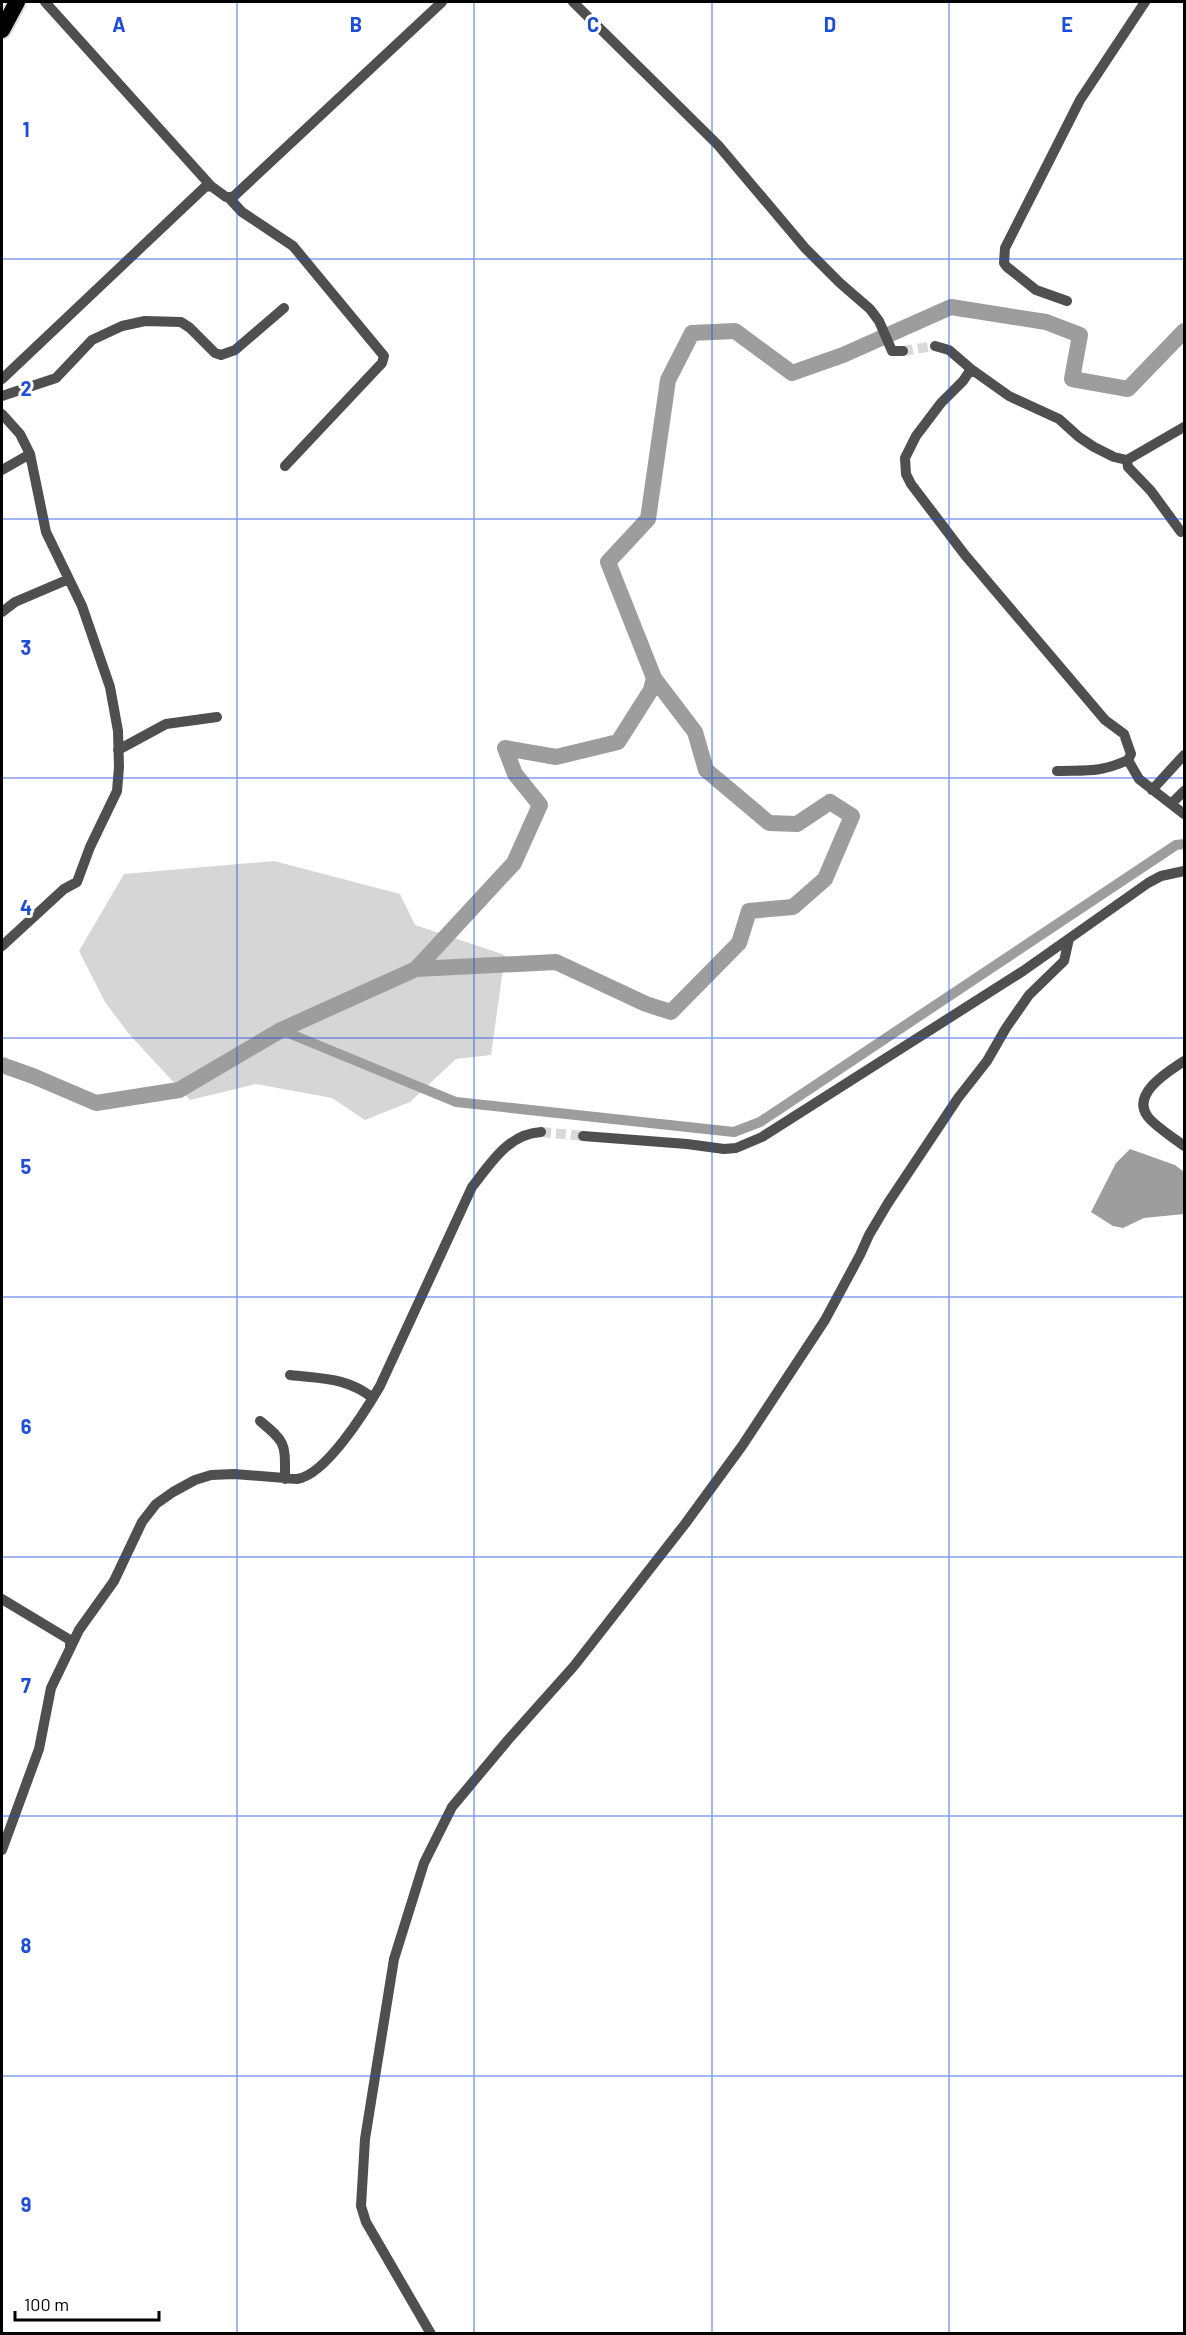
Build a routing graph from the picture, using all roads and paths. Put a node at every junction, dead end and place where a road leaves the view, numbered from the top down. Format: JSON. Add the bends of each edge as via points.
{"nodes":[{"id":1,"x":17,"y":2,"type":"edge"},
{"id":2,"x":45,"y":2,"type":"edge"},
{"id":3,"x":442,"y":2,"type":"edge"},
{"id":4,"x":573,"y":2,"type":"edge"},
{"id":5,"x":1145,"y":2,"type":"edge"},
{"id":6,"x":2,"y":30,"type":"edge"},
{"id":7,"x":212,"y":186,"type":"junction"},
{"id":8,"x":229,"y":198,"type":"junction"},
{"id":9,"x":1067,"y":302,"type":"dead end"},
{"id":10,"x":284,"y":308,"type":"dead end"},
{"id":11,"x":935,"y":346,"type":"tunnel mouth"},
{"id":12,"x":903,"y":351,"type":"dead end"},
{"id":13,"x":971,"y":369,"type":"junction"},
{"id":14,"x":2,"y":379,"type":"edge"},
{"id":15,"x":2,"y":396,"type":"edge"},
{"id":16,"x":2,"y":414,"type":"edge"},
{"id":17,"x":1185,"y":427,"type":"edge"},
{"id":18,"x":30,"y":454,"type":"junction"},
{"id":19,"x":1127,"y":460,"type":"junction"},
{"id":20,"x":285,"y":466,"type":"dead end"},
{"id":21,"x":2,"y":470,"type":"edge"},
{"id":22,"x":1181,"y":532,"type":"dead end"},
{"id":23,"x":69,"y":579,"type":"junction"},
{"id":24,"x":2,"y":612,"type":"edge"},
{"id":25,"x":217,"y":717,"type":"dead end"},
{"id":26,"x":118,"y":750,"type":"junction"},
{"id":27,"x":1185,"y":755,"type":"edge"},
{"id":28,"x":1128,"y":760,"type":"junction"},
{"id":29,"x":1058,"y":771,"type":"dead end"},
{"id":30,"x":1152,"y":790,"type":"junction"},
{"id":31,"x":1185,"y":791,"type":"edge"},
{"id":32,"x":1171,"y":804,"type":"junction"},
{"id":33,"x":1185,"y":814,"type":"edge"},
{"id":34,"x":1185,"y":871,"type":"edge"},
{"id":35,"x":1069,"y":939,"type":"junction"},
{"id":36,"x":2,"y":946,"type":"edge"},
{"id":37,"x":1185,"y":1061,"type":"edge"},
{"id":38,"x":541,"y":1132,"type":"tunnel mouth"},
{"id":39,"x":583,"y":1136,"type":"tunnel mouth"},
{"id":40,"x":1185,"y":1146,"type":"edge"},
{"id":41,"x":290,"y":1375,"type":"dead end"},
{"id":42,"x":373,"y":1398,"type":"junction"},
{"id":43,"x":260,"y":1421,"type":"dead end"},
{"id":44,"x":285,"y":1479,"type":"junction"},
{"id":45,"x":2,"y":1599,"type":"edge"},
{"id":46,"x":70,"y":1648,"type":"junction"},
{"id":47,"x":2,"y":1850,"type":"edge"},
{"id":48,"x":431,"y":2334,"type":"edge"}],
"edges":[{"from":1,"to":6,"type":"highway"},
{"from":2,"to":7,"type":"street"},
{"from":3,"to":8,"type":"street"},
{"from":4,"to":12,"type":"street","via":[[718,145],[805,248],[870,309],[894,352]]},
{"from":5,"to":9,"type":"street","via":[[1080,100],[1005,248],[1004,263],[1020,279]]},
{"from":7,"to":8,"type":"street"},
{"from":7,"to":14,"type":"street","via":[[196,195]]},
{"from":8,"to":20,"type":"street","via":[[242,212],[293,246],[384,356],[382,363]]},
{"from":10,"to":15,"type":"street","via":[[235,350],[221,355],[181,322],[145,321],[122,326],[92,340],[57,378]]},
{"from":11,"to":13,"type":"street","via":[[948,350]]},
{"from":13,"to":19,"type":"street","via":[[1009,396],[1059,418],[1094,447]]},
{"from":13,"to":28,"type":"street","via":[[916,436],[905,458],[906,474],[965,555],[1105,720],[1124,734],[1131,754]]},
{"from":16,"to":18,"type":"street","via":[[20,434]]},
{"from":17,"to":19,"type":"street"},
{"from":18,"to":21,"type":"street"},
{"from":18,"to":23,"type":"street","via":[[46,532]]},
{"from":19,"to":22,"type":"street","via":[[1128,467]]},
{"from":23,"to":24,"type":"street","via":[[15,602]]},
{"from":23,"to":26,"type":"street","via":[[110,687]]},
{"from":25,"to":26,"type":"street","via":[[166,724]]},
{"from":26,"to":36,"type":"street","via":[[117,790],[77,882],[64,889]]},
{"from":27,"to":30,"type":"street"},
{"from":28,"to":29,"type":"street","via":[[1094,772]]},
{"from":28,"to":30,"type":"street","via":[[1139,779]]},
{"from":30,"to":32,"type":"street"},
{"from":31,"to":32,"type":"street"},
{"from":32,"to":33,"type":"street"},
{"from":34,"to":35,"type":"street","via":[[1148,883]]},
{"from":35,"to":39,"type":"street","via":[[762,1137],[736,1148]]},
{"from":35,"to":48,"type":"street","via":[[1064,961],[1029,995],[888,1203],[825,1320],[742,1446],[574,1666],[453,1807],[424,1863],[394,1959],[365,2139],[361,2206],[366,2222]]},
{"from":37,"to":40,"type":"street","via":[[1153,1085],[1143,1100],[1147,1116]]},
{"from":38,"to":42,"type":"street","via":[[512,1141],[472,1187]]},
{"from":41,"to":42,"type":"street","via":[[344,1381]]},
{"from":42,"to":44,"type":"street","via":[[320,1467],[305,1478]]},
{"from":43,"to":44,"type":"street","via":[[284,1444]]},
{"from":44,"to":46,"type":"street","via":[[211,1475],[195,1480],[156,1504],[142,1522],[114,1581]]},
{"from":45,"to":46,"type":"street","via":[[70,1640]]},
{"from":46,"to":47,"type":"street","via":[[51,1688],[39,1749]]}]}
